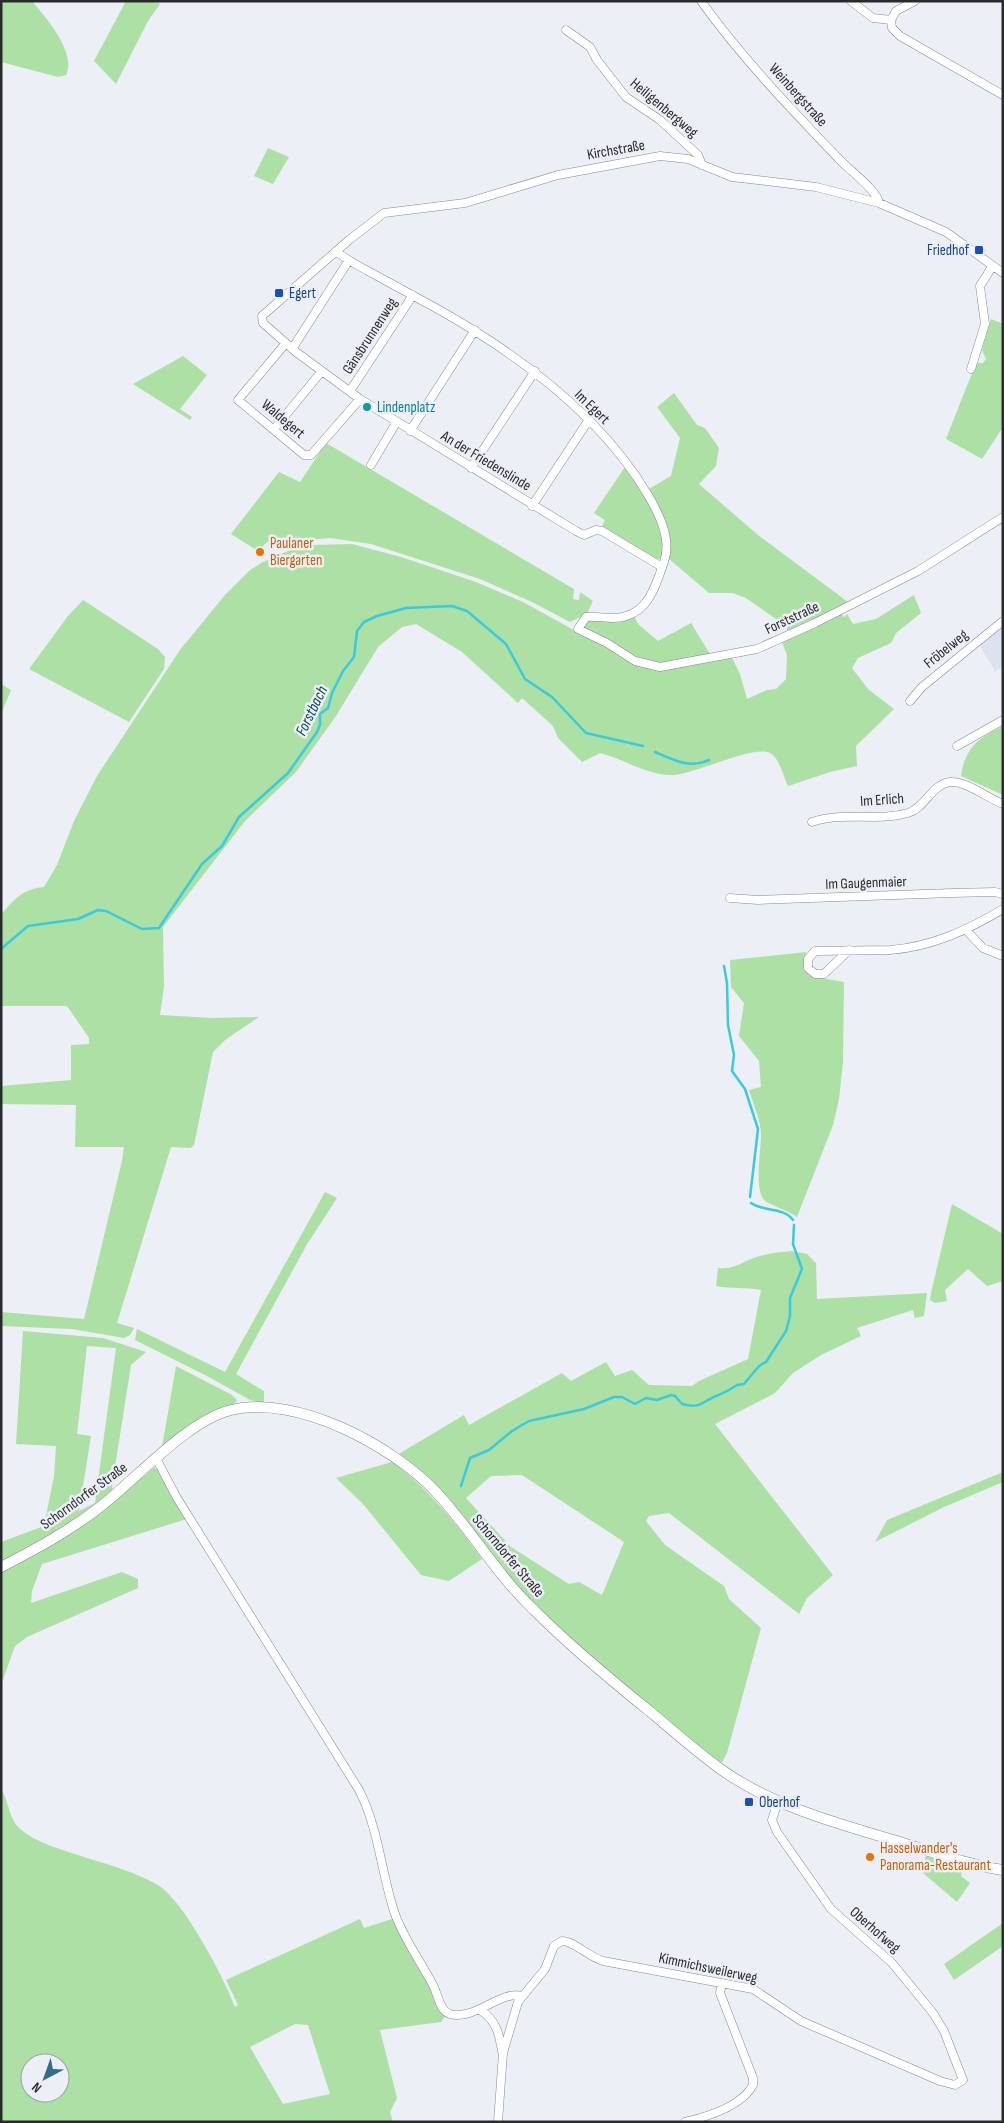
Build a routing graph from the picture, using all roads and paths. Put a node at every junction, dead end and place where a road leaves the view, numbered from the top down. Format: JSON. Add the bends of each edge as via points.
{"nodes":[{"id":1,"x":701,"y":1,"type":"edge"},
{"id":2,"x":851,"y":1,"type":"edge"},
{"id":3,"x":915,"y":1,"type":"edge"},
{"id":4,"x":891,"y":20,"type":"junction"},
{"id":5,"x":566,"y":30,"type":"dead end"},
{"id":6,"x":1003,"y":95,"type":"edge"},
{"id":7,"x":702,"y":165,"type":"junction"},
{"id":8,"x":879,"y":203,"type":"junction"},
{"id":9,"x":336,"y":251,"type":"junction"},
{"id":10,"x":349,"y":260,"type":"junction"},
{"id":11,"x":992,"y":266,"type":"junction"},
{"id":12,"x":1003,"y":273,"type":"edge"},
{"id":13,"x":413,"y":295,"type":"junction"},
{"id":14,"x":263,"y":315,"type":"joint"},
{"id":15,"x":475,"y":330,"type":"junction"},
{"id":16,"x":289,"y":346,"type":"junction"},
{"id":17,"x":971,"y":369,"type":"dead end"},
{"id":18,"x":322,"y":370,"type":"junction"},
{"id":19,"x":535,"y":371,"type":"junction"},
{"id":20,"x":350,"y":391,"type":"junction"},
{"id":21,"x":360,"y":399,"type":"junction"},
{"id":22,"x":588,"y":421,"type":"junction"},
{"id":23,"x":396,"y":423,"type":"junction"},
{"id":24,"x":274,"y":429,"type":"junction"},
{"id":25,"x":410,"y":431,"type":"junction"},
{"id":26,"x":371,"y":465,"type":"dead end"},
{"id":27,"x":471,"y":468,"type":"junction"},
{"id":28,"x":532,"y":506,"type":"junction"},
{"id":29,"x":1003,"y":516,"type":"edge"},
{"id":30,"x":662,"y":567,"type":"junction"},
{"id":31,"x":1003,"y":621,"type":"edge"},
{"id":32,"x":578,"y":629,"type":"joint"},
{"id":33,"x":910,"y":701,"type":"dead end"},
{"id":34,"x":1003,"y":720,"type":"edge"},
{"id":35,"x":957,"y":746,"type":"dead end"},
{"id":36,"x":1003,"y":804,"type":"edge"},
{"id":37,"x":812,"y":822,"type":"dead end"},
{"id":38,"x":1003,"y":894,"type":"edge"},
{"id":39,"x":730,"y":898,"type":"dead end"},
{"id":40,"x":1003,"y":909,"type":"edge"},
{"id":41,"x":966,"y":929,"type":"junction"},
{"id":42,"x":849,"y":950,"type":"junction"},
{"id":43,"x":1003,"y":956,"type":"edge"},
{"id":44,"x":157,"y":1460,"type":"junction"},
{"id":45,"x":1,"y":1567,"type":"edge"},
{"id":46,"x":778,"y":1801,"type":"junction"},
{"id":47,"x":1003,"y":1870,"type":"edge"},
{"id":48,"x":722,"y":1983,"type":"junction"},
{"id":49,"x":522,"y":1996,"type":"junction"},
{"id":50,"x":480,"y":2010,"type":"junction"},
{"id":51,"x":502,"y":2053,"type":"junction"},
{"id":52,"x":963,"y":2080,"type":"joint"},
{"id":53,"x":498,"y":2122,"type":"edge"},
{"id":54,"x":685,"y":2122,"type":"edge"}],
"edges":[{"from":1,"to":8,"type":"street","name":"Weinbergstraße","via":[[774,90],[876,194]]},
{"from":2,"to":4,"type":"street","via":[[873,18]]},
{"from":3,"to":4,"type":"street","via":[[896,11]]},
{"from":4,"to":6,"type":"street","via":[[892,28],[900,36]]},
{"from":5,"to":7,"type":"street","name":"Heiligenbergweg","via":[[590,48],[626,97],[660,120],[698,155]]},
{"from":7,"to":8,"type":"street","name":"Kirchstraße","via":[[732,177],[816,187]]},
{"from":7,"to":9,"type":"street","name":"Kirchstraße","via":[[684,158],[656,157],[551,176],[465,203],[391,210],[374,218]]},
{"from":8,"to":11,"type":"street","name":"Kirchstraße","via":[[946,232]]},
{"from":9,"to":10,"type":"street","name":"Im Egert"},
{"from":9,"to":14,"type":"street","name":"Kirchstraße"},
{"from":10,"to":13,"type":"street","name":"Im Egert"},
{"from":10,"to":16,"type":"street"},
{"from":11,"to":12,"type":"street","name":"Kirchstraße"},
{"from":11,"to":17,"type":"street","via":[[980,286],[985,324]]},
{"from":13,"to":15,"type":"street","name":"Im Egert"},
{"from":13,"to":20,"type":"street","name":"Gänsbrunnenweg"},
{"from":14,"to":16,"type":"street","name":"An der Friedenslinde","via":[[263,323]]},
{"from":15,"to":19,"type":"street","name":"Im Egert"},
{"from":15,"to":25,"type":"street"},
{"from":16,"to":18,"type":"street","name":"An der Friedenslinde"},
{"from":16,"to":24,"type":"street","name":"Waldegert","via":[[238,400]]},
{"from":18,"to":20,"type":"street","name":"An der Friedenslinde"},
{"from":18,"to":24,"type":"street"},
{"from":19,"to":22,"type":"street","name":"Im Egert"},
{"from":19,"to":27,"type":"street"},
{"from":20,"to":21,"type":"street","name":"An der Friedenslinde"},
{"from":21,"to":23,"type":"street","name":"An der Friedenslinde"},
{"from":21,"to":24,"type":"street","name":"Waldegert","via":[[310,456],[304,455]]},
{"from":22,"to":28,"type":"street"},
{"from":22,"to":30,"type":"street","name":"Im Egert","via":[[626,462],[652,502],[668,542]]},
{"from":23,"to":25,"type":"street","name":"An der Friedenslinde"},
{"from":23,"to":26,"type":"street"},
{"from":25,"to":27,"type":"street","name":"An der Friedenslinde"},
{"from":27,"to":28,"type":"street","name":"An der Friedenslinde"},
{"from":28,"to":30,"type":"street","name":"An der Friedenslinde","via":[[582,535],[602,531]]},
{"from":29,"to":32,"type":"street","name":"Forststraße","via":[[918,571],[757,649],[660,667],[635,660]]},
{"from":30,"to":32,"type":"street","name":"Im Egert","via":[[649,599],[634,614],[614,618],[586,617]]},
{"from":31,"to":33,"type":"street","name":"Fröbelweg","via":[[929,681]]},
{"from":34,"to":35,"type":"street"},
{"from":36,"to":37,"type":"street","name":"Im Erlich","via":[[950,782],[909,813],[829,817]]},
{"from":38,"to":39,"type":"street","name":"Im Gaugenmaier"},
{"from":40,"to":41,"type":"street"},
{"from":41,"to":42,"type":"street","via":[[919,946]]},
{"from":41,"to":43,"type":"street","via":[[983,948]]},
{"from":42,"to":42,"type":"street","via":[[815,951],[808,959],[808,968],[815,974],[824,974]]},
{"from":44,"to":45,"type":"main road","name":"Schorndorfer Straße","via":[[87,1517]]},
{"from":44,"to":46,"type":"main road","name":"Schorndorfer Straße","via":[[211,1418],[251,1407],[280,1408],[303,1415],[341,1428],[369,1443],[427,1483],[510,1586],[583,1656],[719,1768]]},
{"from":44,"to":50,"type":"street","via":[[176,1498],[358,1790],[371,1820],[396,1916],[442,2007],[447,2013],[456,2014]]},
{"from":46,"to":47,"type":"main road","name":"Schorndorfer Straße","via":[[946,1857]]},
{"from":46,"to":52,"type":"street","name":"Oberhofweg","via":[[772,1820],[782,1839],[835,1913],[892,1963],[933,2013],[944,2031]]},
{"from":48,"to":49,"type":"street","name":"Kimmichsweilerweg","via":[[603,1961],[564,1940],[554,1946],[545,1969]]},
{"from":48,"to":52,"type":"street","name":"Kimmichsweilerweg","via":[[757,1991],[801,2021],[940,2081],[954,2084]]},
{"from":48,"to":54,"type":"street","via":[[720,1993],[753,2085],[746,2094],[722,2110]]},
{"from":49,"to":50,"type":"street","via":[[513,1994]]},
{"from":49,"to":51,"type":"street","name":"Kimmichsweilerweg"},
{"from":50,"to":51,"type":"street","name":"Kimmichsweilerweg","via":[[496,2026]]},
{"from":51,"to":53,"type":"street","name":"Kimmichsweilerweg"}]}
